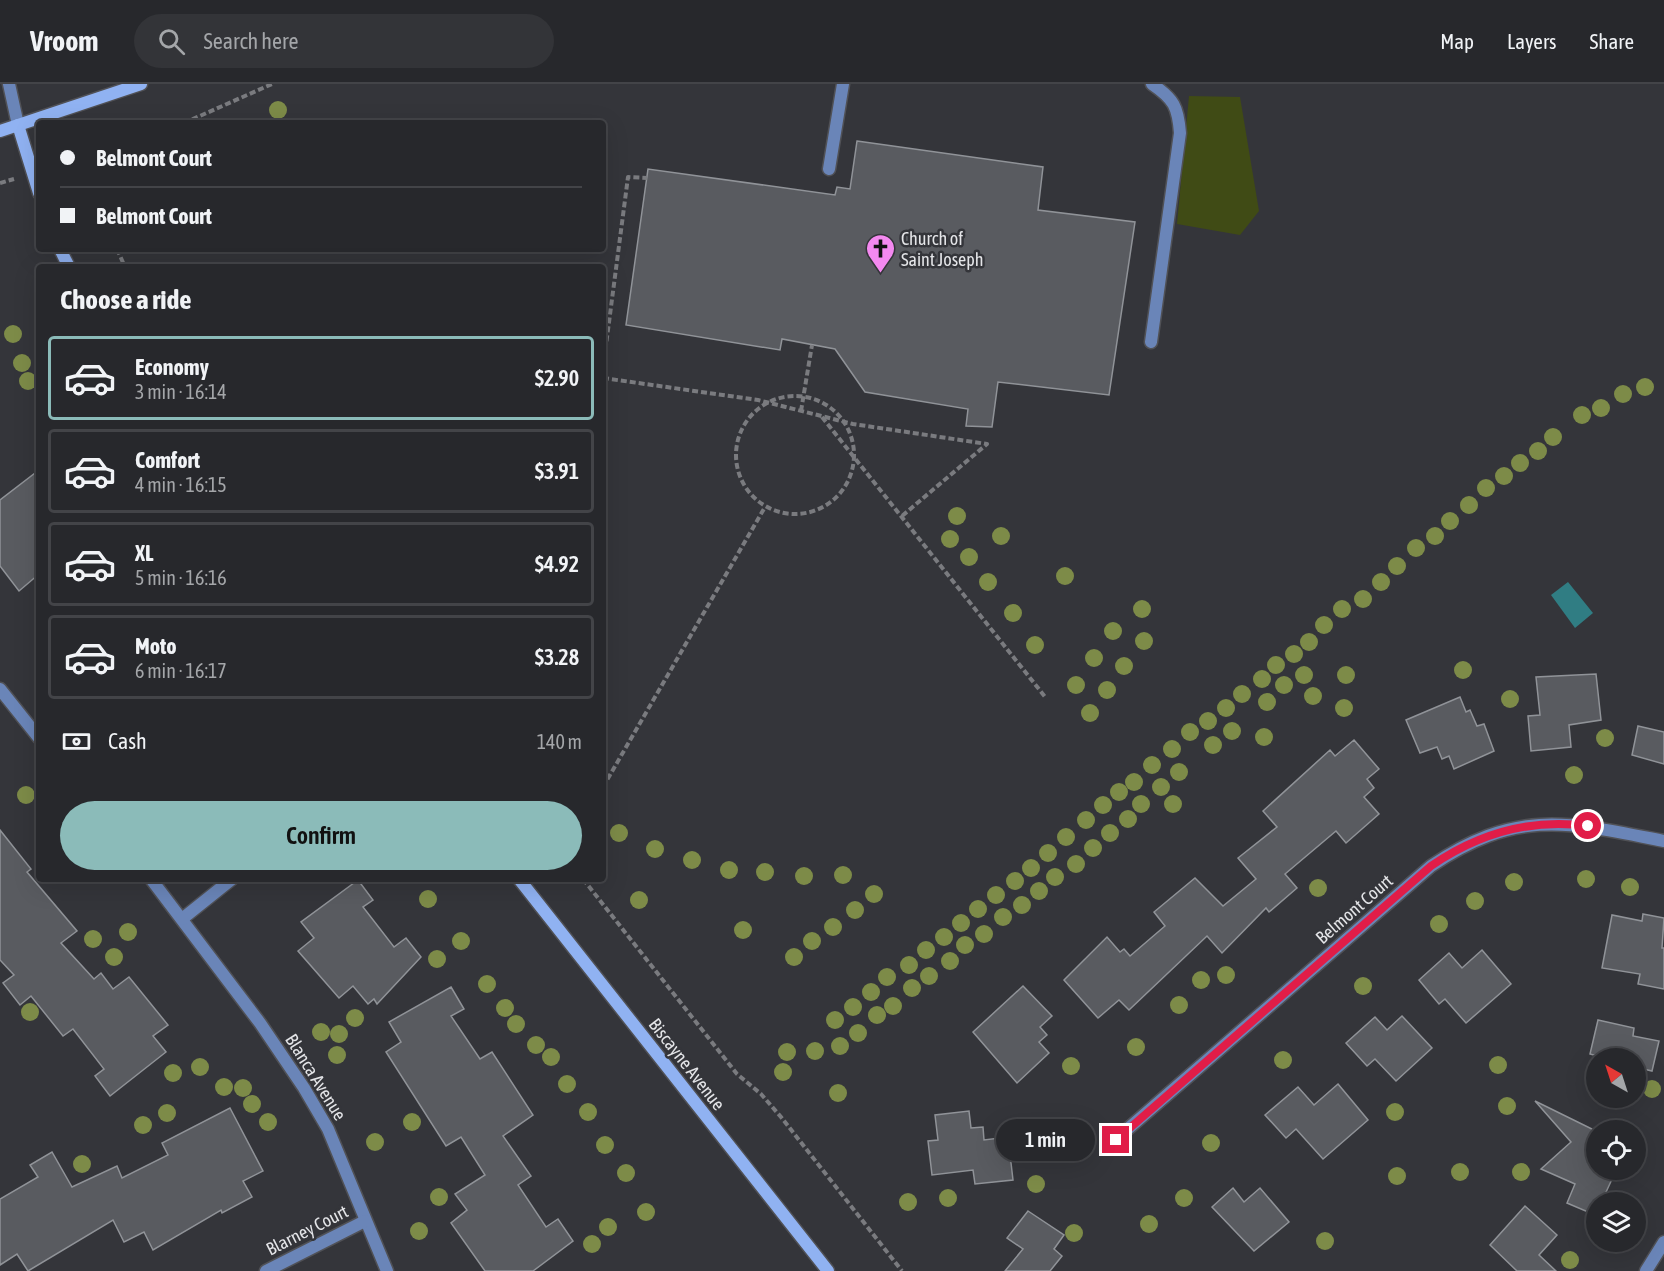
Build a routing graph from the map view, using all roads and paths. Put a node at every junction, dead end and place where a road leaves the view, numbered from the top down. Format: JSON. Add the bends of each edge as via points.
{"nodes":[{"id":1,"x":9,"y":84,"type":"edge"},
{"id":2,"x":141,"y":84,"type":"edge"},
{"id":3,"x":272,"y":84,"type":"edge"},
{"id":4,"x":843,"y":84,"type":"edge"},
{"id":5,"x":1152,"y":84,"type":"edge"},
{"id":6,"x":191,"y":120,"type":"edge"},
{"id":7,"x":18,"y":125,"type":"junction"},
{"id":8,"x":0,"y":131,"type":"edge"},
{"id":9,"x":829,"y":169,"type":"dead end"},
{"id":10,"x":647,"y":178,"type":"dead end"},
{"id":11,"x":36,"y":183,"type":"edge"},
{"id":12,"x":1151,"y":342,"type":"dead end"},
{"id":13,"x":606,"y":345,"type":"edge"},
{"id":14,"x":812,"y":345,"type":"dead end"},
{"id":15,"x":606,"y":378,"type":"edge"},
{"id":16,"x":804,"y":395,"type":"junction"},
{"id":17,"x":768,"y":403,"type":"junction"},
{"id":18,"x":801,"y":411,"type":"junction"},
{"id":19,"x":822,"y":416,"type":"junction"},
{"id":20,"x":845,"y":422,"type":"junction"},
{"id":21,"x":854,"y":458,"type":"junction"},
{"id":22,"x":765,"y":507,"type":"junction"},
{"id":23,"x":902,"y":516,"type":"junction"},
{"id":24,"x":0,"y":689,"type":"edge"},
{"id":25,"x":1046,"y":698,"type":"dead end"},
{"id":26,"x":36,"y":734,"type":"edge"},
{"id":27,"x":606,"y":782,"type":"edge"},
{"id":28,"x":1664,"y":841,"type":"edge"},
{"id":29,"x":153,"y":882,"type":"edge"},
{"id":30,"x":228,"y":882,"type":"edge"},
{"id":31,"x":521,"y":882,"type":"edge"},
{"id":32,"x":585,"y":882,"type":"edge"},
{"id":33,"x":182,"y":919,"type":"junction"},
{"id":34,"x":1116,"y":1140,"type":"dead end"},
{"id":35,"x":365,"y":1221,"type":"junction"},
{"id":36,"x":1664,"y":1242,"type":"edge"},
{"id":37,"x":266,"y":1271,"type":"edge"},
{"id":38,"x":387,"y":1271,"type":"edge"},
{"id":39,"x":828,"y":1271,"type":"edge"},
{"id":40,"x":902,"y":1271,"type":"edge"},
{"id":41,"x":1646,"y":1271,"type":"edge"}],
"edges":[{"from":1,"to":7,"type":"street"},
{"from":2,"to":7,"type":"street"},
{"from":3,"to":6,"type":"path"},
{"from":4,"to":9,"type":"street"},
{"from":5,"to":12,"type":"street","via":[[1172,99],[1179,115],[1180,133]]},
{"from":7,"to":8,"type":"street"},
{"from":7,"to":11,"type":"street"},
{"from":10,"to":13,"type":"path","via":[[628,177]]},
{"from":14,"to":16,"type":"path"},
{"from":15,"to":17,"type":"path"},
{"from":16,"to":17,"type":"path","via":[[784,396]]},
{"from":16,"to":18,"type":"path"},
{"from":16,"to":20,"type":"path","via":[[834,409]]},
{"from":17,"to":18,"type":"path"},
{"from":17,"to":22,"type":"path","via":[[747,421],[735,460],[745,485]]},
{"from":18,"to":19,"type":"path"},
{"from":19,"to":20,"type":"path"},
{"from":19,"to":21,"type":"path"},
{"from":20,"to":21,"type":"path","via":[[853,441]]},
{"from":20,"to":23,"type":"path","via":[[987,444]]},
{"from":21,"to":22,"type":"path","via":[[849,477],[829,503],[796,514]]},
{"from":21,"to":23,"type":"path"},
{"from":22,"to":27,"type":"path"},
{"from":23,"to":25,"type":"path"},
{"from":24,"to":26,"type":"street"},
{"from":28,"to":34,"type":"street","name":"Belmont Court","via":[[1542,823],[1514,827],[1458,848],[1431,866]]},
{"from":29,"to":33,"type":"street","name":"Blanca Avenue"},
{"from":30,"to":33,"type":"street"},
{"from":31,"to":39,"type":"street","name":"Biscayne Avenue"},
{"from":32,"to":40,"type":"path","via":[[737,1074],[781,1117]]},
{"from":33,"to":35,"type":"street","name":"Blanca Avenue","via":[[304,1088],[328,1129]]},
{"from":35,"to":37,"type":"street","name":"Blarney Court"},
{"from":35,"to":38,"type":"street","name":"Blanca Avenue"},
{"from":36,"to":41,"type":"street"}]}
